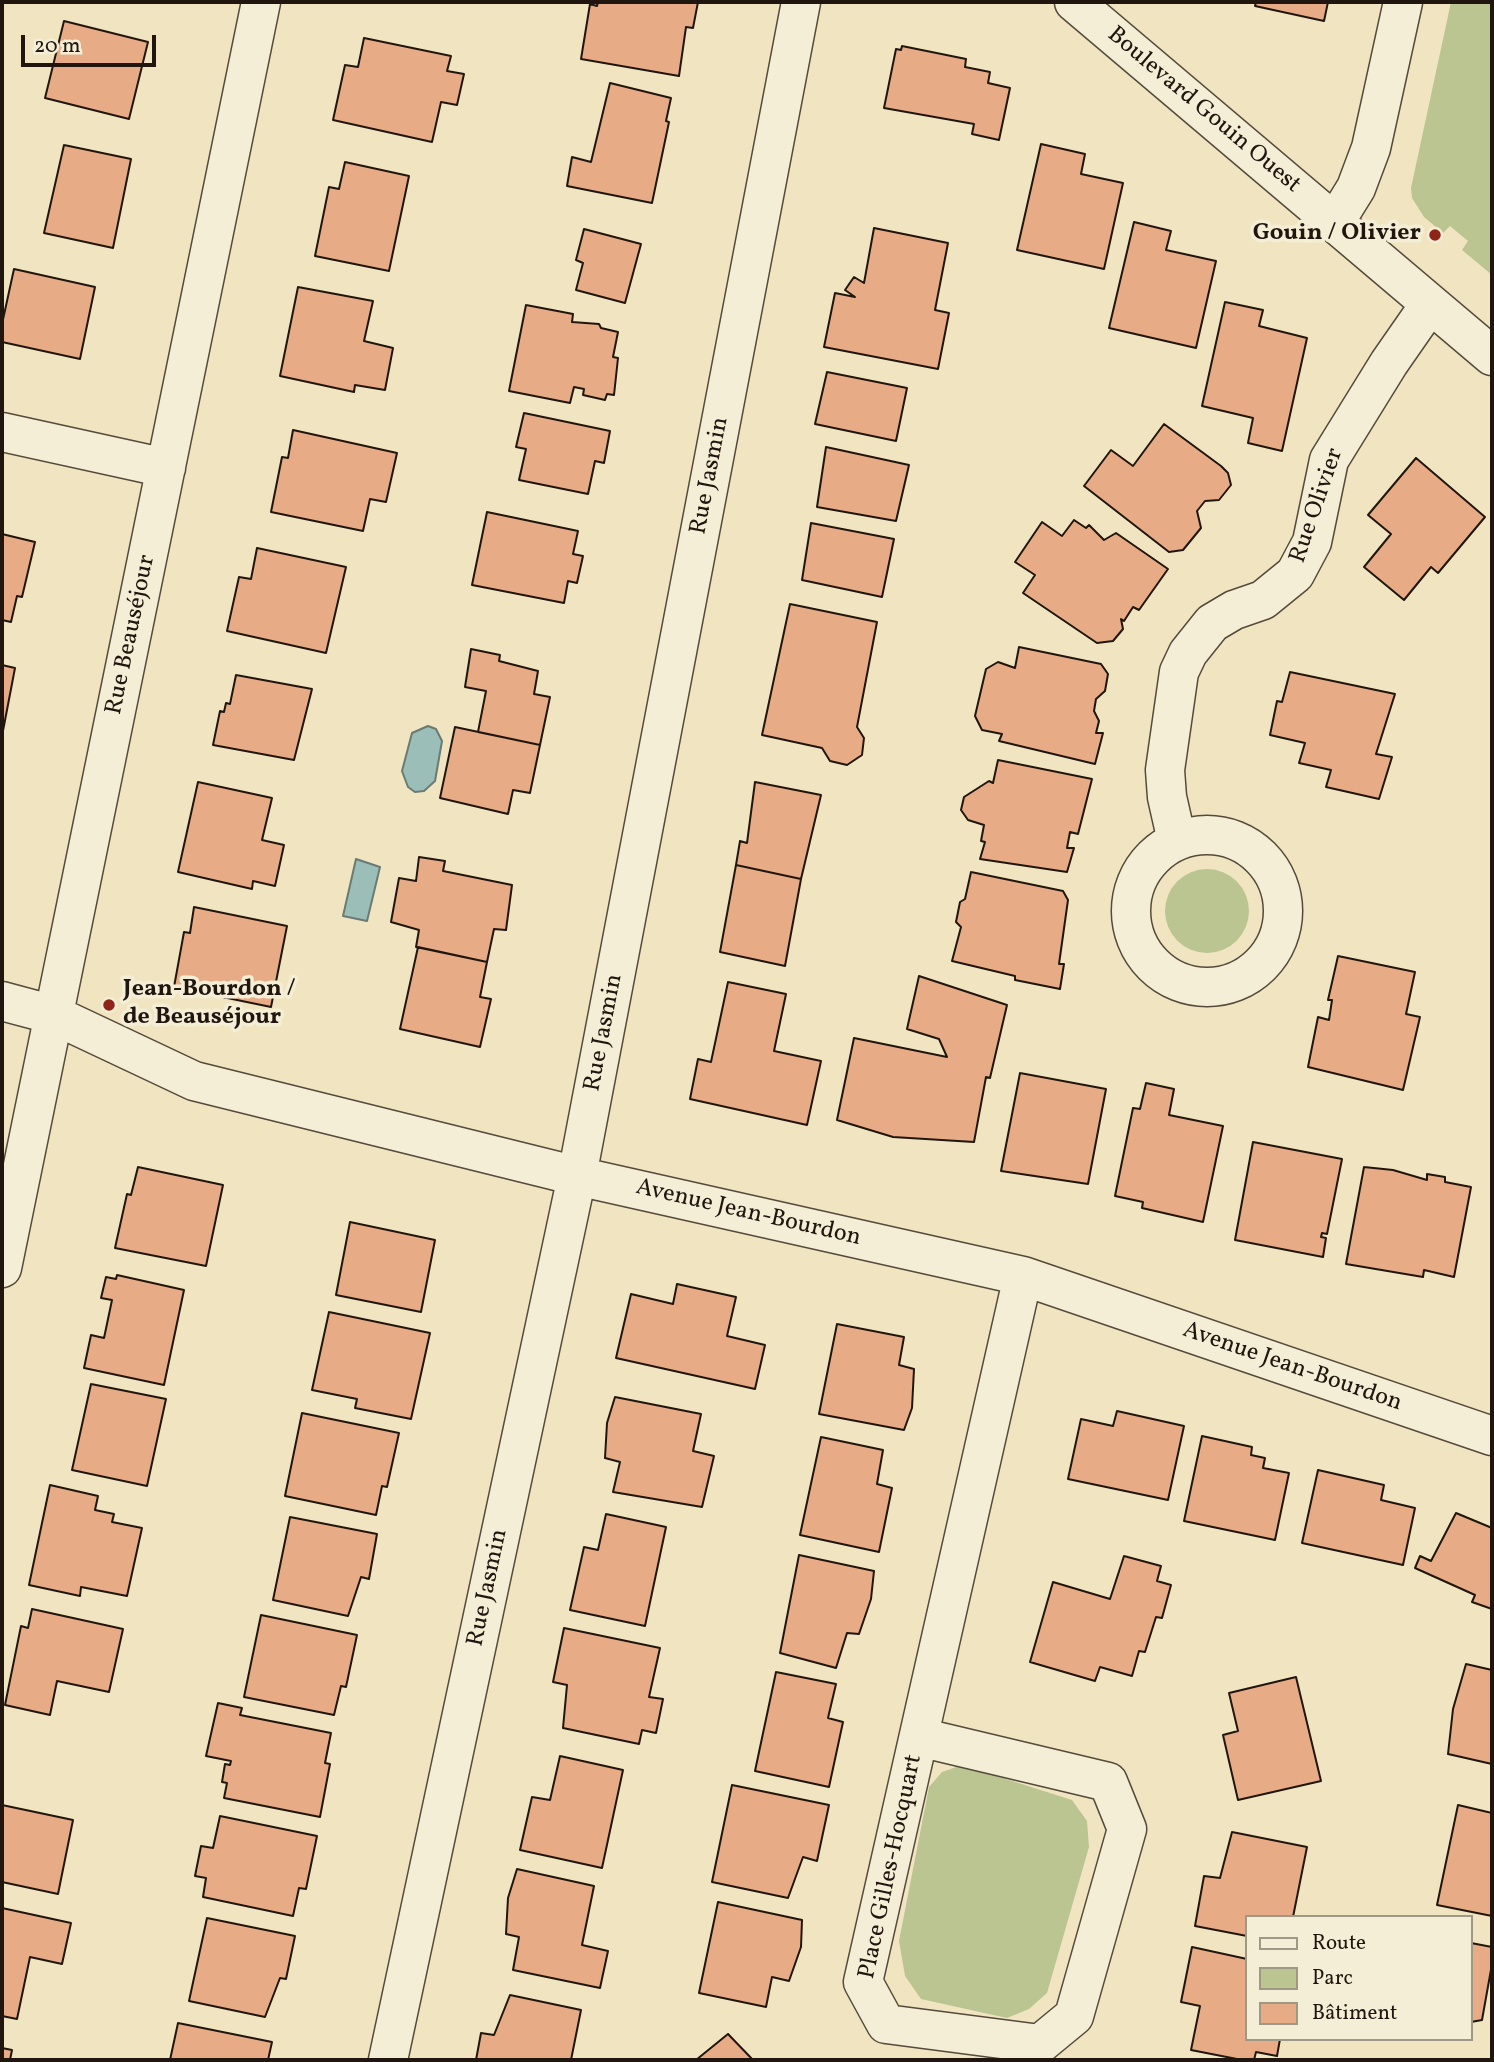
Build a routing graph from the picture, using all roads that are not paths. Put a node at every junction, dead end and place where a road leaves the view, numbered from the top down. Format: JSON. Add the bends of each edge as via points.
{"nodes":[{"id":1,"x":261,"y":2,"type":"edge"},
{"id":2,"x":801,"y":2,"type":"edge"},
{"id":3,"x":1074,"y":2,"type":"edge"},
{"id":4,"x":1403,"y":2,"type":"edge"},
{"id":5,"x":1335,"y":222,"type":"junction"},
{"id":6,"x":1430,"y":304,"type":"junction"},
{"id":7,"x":1492,"y":356,"type":"edge"},
{"id":8,"x":2,"y":432,"type":"edge"},
{"id":9,"x":166,"y":468,"type":"junction"},
{"id":10,"x":1177,"y":841,"type":"dead end"},
{"id":11,"x":2,"y":1001,"type":"edge"},
{"id":12,"x":54,"y":1015,"type":"junction"},
{"id":13,"x":577,"y":1176,"type":"junction"},
{"id":14,"x":2,"y":1268,"type":"edge"},
{"id":15,"x":1023,"y":1276,"type":"junction"},
{"id":16,"x":1492,"y":1436,"type":"edge"},
{"id":17,"x":919,"y":1737,"type":"junction"},
{"id":18,"x":388,"y":2060,"type":"edge"}],
"edges":[{"from":1,"to":9,"type":"street","name":"Rue Beauséjour"},
{"from":2,"to":13,"type":"street","name":"Rue Jasmin"},
{"from":3,"to":5,"type":"street","name":"Boulevard Gouin Ouest"},
{"from":4,"to":5,"type":"street","via":[[1371,148],[1356,188]]},
{"from":5,"to":6,"type":"street","name":"Boulevard Gouin Ouest"},
{"from":6,"to":7,"type":"street","name":"Boulevard Gouin Ouest"},
{"from":6,"to":10,"type":"street","name":"Rue Olivier","via":[[1332,453],[1312,542],[1295,574],[1263,600],[1212,624],[1183,663],[1165,770]]},
{"from":8,"to":9,"type":"street"},
{"from":9,"to":12,"type":"street","name":"Rue Beauséjour"},
{"from":11,"to":12,"type":"street","name":"Avenue Jean-Bourdon"},
{"from":12,"to":13,"type":"street","name":"Avenue Jean-Bourdon","via":[[194,1081]]},
{"from":12,"to":14,"type":"street","name":"Rue Beauséjour"},
{"from":13,"to":15,"type":"street","name":"Avenue Jean-Bourdon"},
{"from":13,"to":18,"type":"street","name":"Rue Jasmin"},
{"from":15,"to":16,"type":"street","name":"Avenue Jean-Bourdon"},
{"from":15,"to":17,"type":"street","name":"Place Gilles-Hocquart"},
{"from":17,"to":17,"type":"street","name":"Place Gilles-Hocquart","via":[[863,1982],[886,2024],[1040,2044],[1074,2017],[1127,1829],[1108,1782]]}]}
